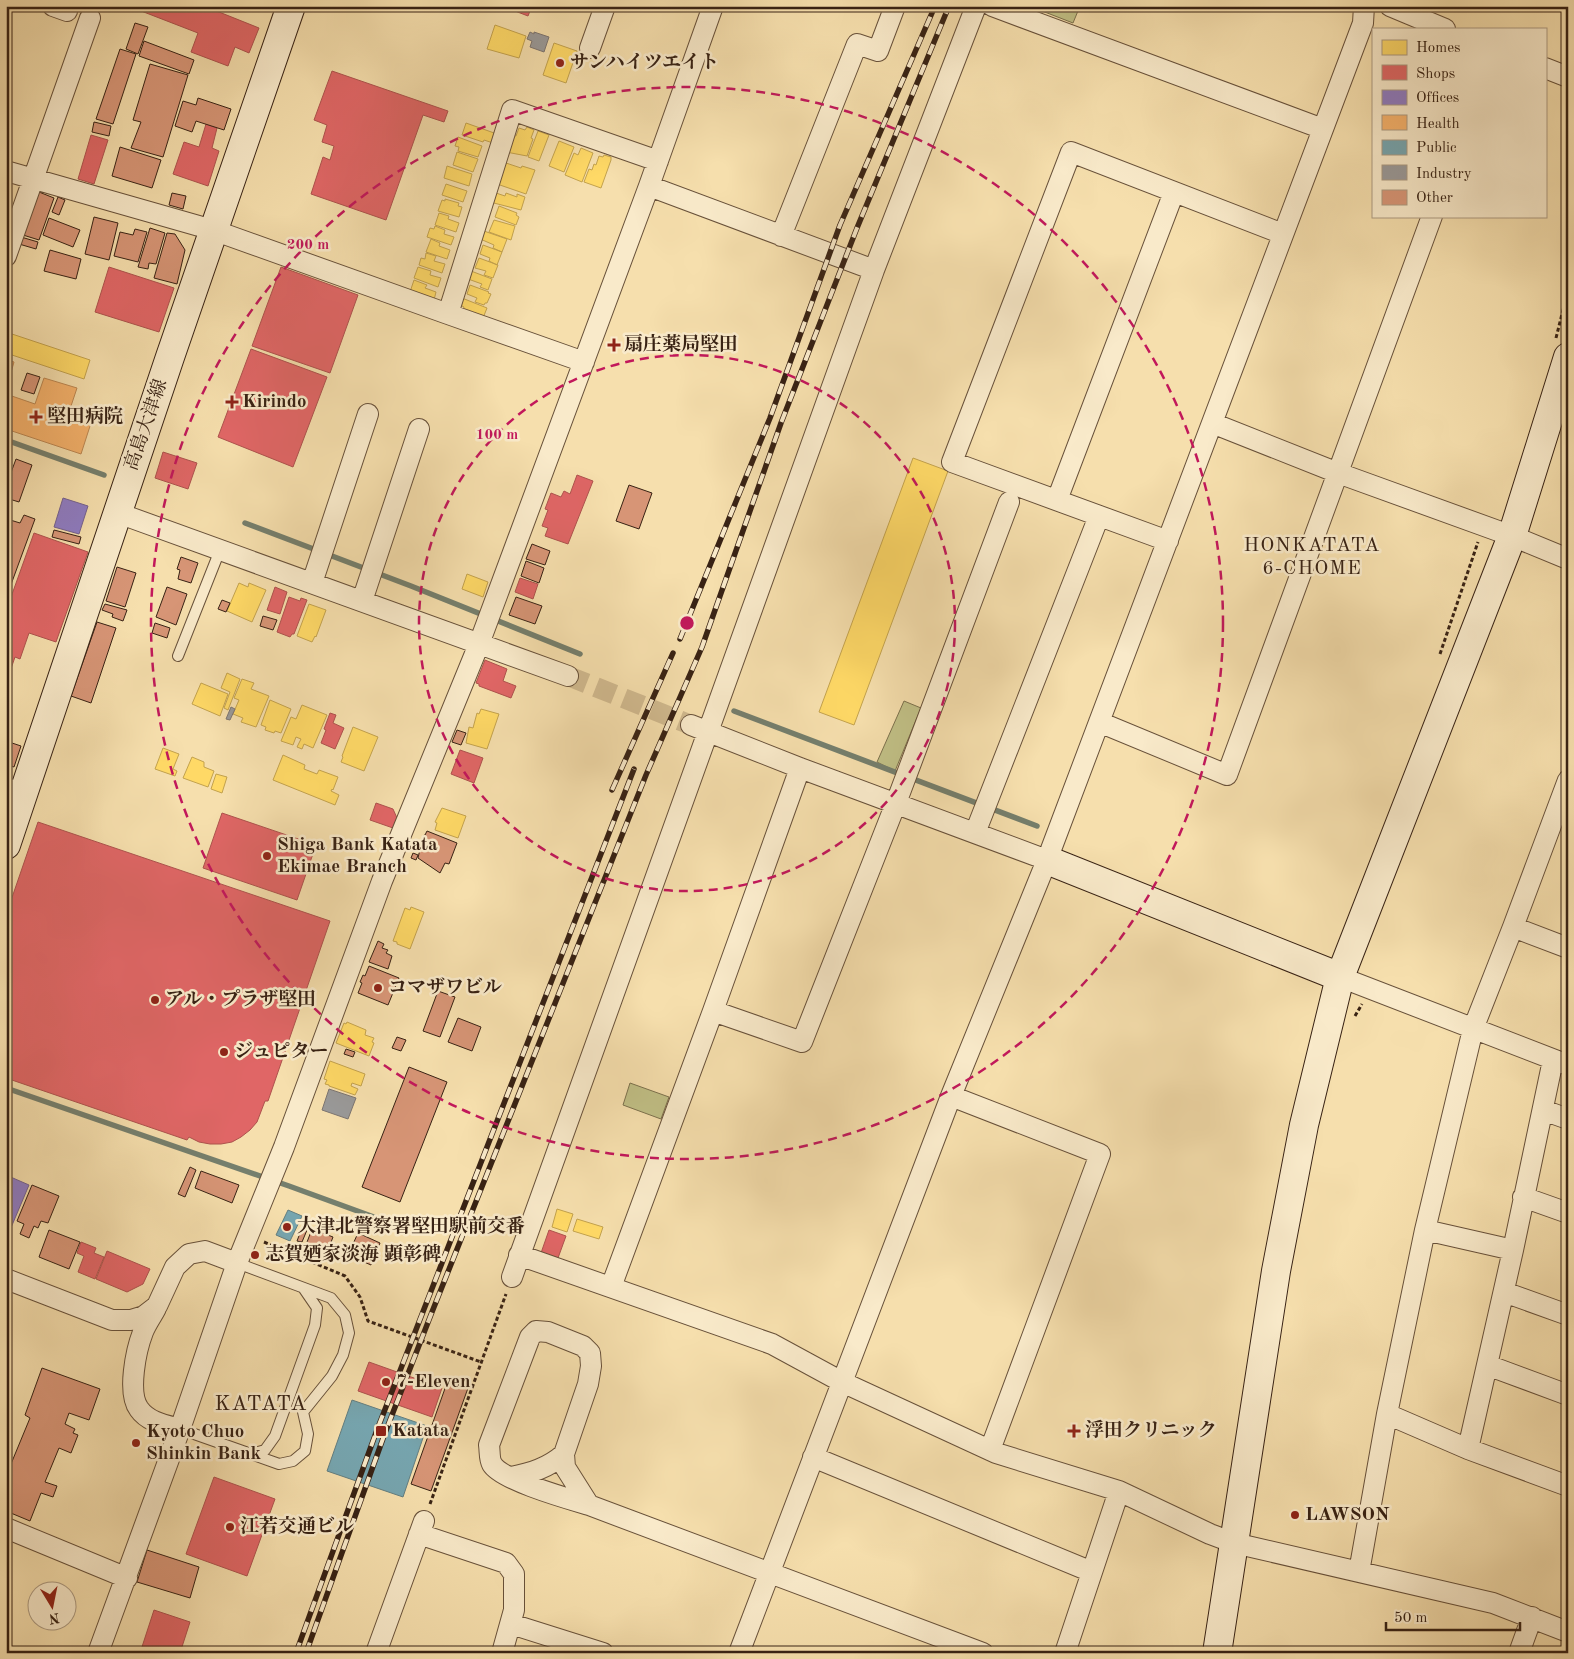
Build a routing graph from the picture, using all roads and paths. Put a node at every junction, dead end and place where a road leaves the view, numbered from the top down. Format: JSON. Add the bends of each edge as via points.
{"nodes":[{"id":1,"x":291,"y":6,"type":"edge"},
{"id":2,"x":605,"y":6,"type":"edge"},
{"id":3,"x":713,"y":6,"type":"edge"},
{"id":4,"x":895,"y":6,"type":"edge"},
{"id":5,"x":976,"y":6,"type":"edge"},
{"id":6,"x":992,"y":6,"type":"edge"},
{"id":7,"x":1364,"y":6,"type":"edge"},
{"id":8,"x":1390,"y":6,"type":"edge"},
{"id":9,"x":90,"y":18,"type":"dead end"},
{"id":10,"x":1443,"y":28,"type":"edge"},
{"id":11,"x":590,"y":48,"type":"dead end"},
{"id":12,"x":1546,"y":68,"type":"edge"},
{"id":13,"x":1568,"y":77,"type":"edge"},
{"id":14,"x":1323,"y":129,"type":"junction"},
{"id":15,"x":658,"y":161,"type":"junction"},
{"id":16,"x":6,"y":171,"type":"edge"},
{"id":17,"x":34,"y":179,"type":"junction"},
{"id":18,"x":649,"y":186,"type":"junction"},
{"id":19,"x":1174,"y":192,"type":"junction"},
{"id":20,"x":1431,"y":218,"type":"edge"},
{"id":21,"x":213,"y":230,"type":"junction"},
{"id":22,"x":1283,"y":234,"type":"junction"},
{"id":23,"x":781,"y":236,"type":"junction"},
{"id":24,"x":6,"y":256,"type":"edge"},
{"id":25,"x":874,"y":270,"type":"junction"},
{"id":26,"x":448,"y":314,"type":"junction"},
{"id":27,"x":1568,"y":356,"type":"edge"},
{"id":28,"x":584,"y":362,"type":"junction"},
{"id":29,"x":368,"y":414,"type":"dead end"},
{"id":30,"x":1212,"y":423,"type":"junction"},
{"id":31,"x":419,"y":429,"type":"dead end"},
{"id":32,"x":1338,"y":473,"type":"junction"},
{"id":33,"x":1057,"y":500,"type":"junction"},
{"id":34,"x":1009,"y":502,"type":"dead end"},
{"id":35,"x":118,"y":513,"type":"junction"},
{"id":36,"x":1099,"y":516,"type":"junction"},
{"id":37,"x":1512,"y":536,"type":"junction"},
{"id":38,"x":1168,"y":541,"type":"junction"},
{"id":39,"x":220,"y":550,"type":"junction"},
{"id":40,"x":1568,"y":558,"type":"edge"},
{"id":41,"x":312,"y":583,"type":"junction"},
{"id":42,"x":362,"y":601,"type":"junction"},
{"id":43,"x":479,"y":644,"type":"junction"},
{"id":44,"x":178,"y":656,"type":"dead end"},
{"id":45,"x":568,"y":676,"type":"tunnel mouth"},
{"id":46,"x":1099,"y":722,"type":"junction"},
{"id":47,"x":700,"y":729,"type":"junction"},
{"id":48,"x":800,"y":768,"type":"junction"},
{"id":49,"x":1568,"y":780,"type":"edge"},
{"id":50,"x":15,"y":791,"type":"edge"},
{"id":51,"x":896,"y":803,"type":"junction"},
{"id":52,"x":975,"y":833,"type":"junction"},
{"id":53,"x":6,"y":845,"type":"edge"},
{"id":54,"x":1047,"y":860,"type":"junction"},
{"id":55,"x":1513,"y":927,"type":"junction"},
{"id":56,"x":1568,"y":948,"type":"edge"},
{"id":57,"x":1340,"y":977,"type":"junction"},
{"id":58,"x":713,"y":1011,"type":"junction"},
{"id":59,"x":1473,"y":1029,"type":"junction"},
{"id":60,"x":1560,"y":1062,"type":"edge"},
{"id":61,"x":951,"y":1096,"type":"junction"},
{"id":62,"x":1543,"y":1110,"type":"junction"},
{"id":63,"x":1568,"y":1119,"type":"edge"},
{"id":64,"x":1523,"y":1197,"type":"junction"},
{"id":65,"x":1568,"y":1213,"type":"edge"},
{"id":66,"x":1425,"y":1230,"type":"junction"},
{"id":67,"x":248,"y":1236,"type":"junction"},
{"id":68,"x":1513,"y":1250,"type":"junction"},
{"id":69,"x":519,"y":1255,"type":"junction"},
{"id":70,"x":236,"y":1263,"type":"junction"},
{"id":71,"x":512,"y":1277,"type":"joint"},
{"id":72,"x":6,"y":1279,"type":"edge"},
{"id":73,"x":611,"y":1287,"type":"junction"},
{"id":74,"x":304,"y":1289,"type":"junction"},
{"id":75,"x":1504,"y":1292,"type":"junction"},
{"id":76,"x":157,"y":1306,"type":"junction"},
{"id":77,"x":1568,"y":1315,"type":"edge"},
{"id":78,"x":112,"y":1320,"type":"junction"},
{"id":79,"x":481,"y":1362,"type":"junction"},
{"id":80,"x":1487,"y":1365,"type":"junction"},
{"id":81,"x":134,"y":1370,"type":"junction"},
{"id":82,"x":842,"y":1382,"type":"junction"},
{"id":83,"x":1568,"y":1395,"type":"edge"},
{"id":84,"x":285,"y":1407,"type":"junction"},
{"id":85,"x":304,"y":1412,"type":"junction"},
{"id":86,"x":1386,"y":1414,"type":"junction"},
{"id":87,"x":180,"y":1429,"type":"junction"},
{"id":88,"x":990,"y":1450,"type":"junction"},
{"id":89,"x":1468,"y":1450,"type":"junction"},
{"id":90,"x":251,"y":1454,"type":"junction"},
{"id":91,"x":564,"y":1454,"type":"junction"},
{"id":92,"x":813,"y":1457,"type":"junction"},
{"id":93,"x":511,"y":1477,"type":"junction"},
{"id":94,"x":1568,"y":1486,"type":"edge"},
{"id":95,"x":1119,"y":1491,"type":"junction"},
{"id":96,"x":589,"y":1505,"type":"junction"},
{"id":97,"x":6,"y":1528,"type":"edge"},
{"id":98,"x":421,"y":1528,"type":"junction"},
{"id":99,"x":1234,"y":1543,"type":"junction"},
{"id":100,"x":1092,"y":1572,"type":"junction"},
{"id":101,"x":1359,"y":1572,"type":"junction"},
{"id":102,"x":769,"y":1573,"type":"junction"},
{"id":103,"x":127,"y":1578,"type":"junction"},
{"id":104,"x":1532,"y":1617,"type":"junction"},
{"id":105,"x":511,"y":1624,"type":"junction"},
{"id":106,"x":1568,"y":1632,"type":"edge"},
{"id":107,"x":599,"y":1652,"type":"edge"},
{"id":108,"x":98,"y":1653,"type":"edge"},
{"id":109,"x":376,"y":1653,"type":"edge"},
{"id":110,"x":502,"y":1653,"type":"edge"},
{"id":111,"x":739,"y":1653,"type":"edge"},
{"id":112,"x":983,"y":1653,"type":"edge"},
{"id":113,"x":1065,"y":1653,"type":"edge"},
{"id":114,"x":1217,"y":1653,"type":"edge"},
{"id":115,"x":1519,"y":1653,"type":"edge"}],
"edges":[{"from":1,"to":21,"type":"street","name":"高島大津線"},
{"from":2,"to":11,"type":"street"},
{"from":3,"to":15,"type":"street"},
{"from":4,"to":23,"type":"street","via":[[878,51],[857,44]]},
{"from":5,"to":25,"type":"street"},
{"from":6,"to":14,"type":"street"},
{"from":7,"to":14,"type":"street","via":[[1363,23]]},
{"from":8,"to":10,"type":"street"},
{"from":9,"to":17,"type":"street"},
{"from":12,"to":13,"type":"street"},
{"from":14,"to":22,"type":"street"},
{"from":15,"to":18,"type":"street"},
{"from":15,"to":26,"type":"street","via":[[512,110]]},
{"from":16,"to":17,"type":"street"},
{"from":17,"to":21,"type":"street"},
{"from":17,"to":24,"type":"street"},
{"from":18,"to":23,"type":"street"},
{"from":18,"to":28,"type":"street"},
{"from":19,"to":22,"type":"street"},
{"from":19,"to":33,"type":"street"},
{"from":19,"to":33,"type":"street","via":[[1070,152],[952,462]]},
{"from":20,"to":32,"type":"street"},
{"from":21,"to":26,"type":"street"},
{"from":21,"to":35,"type":"street","name":"高島大津線"},
{"from":22,"to":30,"type":"street"},
{"from":23,"to":25,"type":"street"},
{"from":25,"to":47,"type":"street"},
{"from":26,"to":28,"type":"street"},
{"from":27,"to":37,"type":"street"},
{"from":28,"to":43,"type":"street"},
{"from":29,"to":41,"type":"street"},
{"from":30,"to":32,"type":"street"},
{"from":30,"to":38,"type":"street"},
{"from":31,"to":42,"type":"street"},
{"from":32,"to":37,"type":"street"},
{"from":32,"to":46,"type":"street","via":[[1227,775]]},
{"from":33,"to":36,"type":"street"},
{"from":34,"to":51,"type":"street"},
{"from":35,"to":39,"type":"street"},
{"from":35,"to":50,"type":"street","name":"高島大津線"},
{"from":36,"to":38,"type":"street"},
{"from":36,"to":52,"type":"street"},
{"from":37,"to":40,"type":"street"},
{"from":37,"to":57,"type":"street"},
{"from":38,"to":46,"type":"street"},
{"from":39,"to":41,"type":"street"},
{"from":39,"to":44,"type":"lane"},
{"from":41,"to":42,"type":"street"},
{"from":42,"to":43,"type":"street"},
{"from":43,"to":45,"type":"street"},
{"from":43,"to":67,"type":"street","via":[[382,881]]},
{"from":46,"to":54,"type":"street"},
{"from":47,"to":48,"type":"street"},
{"from":47,"to":69,"type":"street"},
{"from":48,"to":51,"type":"street"},
{"from":48,"to":58,"type":"street"},
{"from":49,"to":55,"type":"street"},
{"from":50,"to":53,"type":"street","name":"高島大津線"},
{"from":51,"to":52,"type":"street"},
{"from":51,"to":58,"type":"street","via":[[802,1042]]},
{"from":52,"to":54,"type":"street"},
{"from":54,"to":57,"type":"street"},
{"from":54,"to":61,"type":"street"},
{"from":55,"to":56,"type":"street"},
{"from":55,"to":59,"type":"street"},
{"from":57,"to":59,"type":"street"},
{"from":57,"to":99,"type":"street","via":[[1304,1125],[1276,1271]]},
{"from":58,"to":73,"type":"street"},
{"from":59,"to":60,"type":"street"},
{"from":59,"to":66,"type":"street"},
{"from":60,"to":62,"type":"street"},
{"from":61,"to":82,"type":"street"},
{"from":61,"to":88,"type":"street","via":[[1100,1154]]},
{"from":62,"to":63,"type":"street"},
{"from":62,"to":64,"type":"street"},
{"from":64,"to":65,"type":"street"},
{"from":64,"to":68,"type":"street"},
{"from":66,"to":68,"type":"street"},
{"from":66,"to":86,"type":"street"},
{"from":67,"to":70,"type":"street"},
{"from":67,"to":79,"type":"path","via":[[345,1276],[360,1297],[368,1321]]},
{"from":68,"to":75,"type":"street"},
{"from":69,"to":71,"type":"street"},
{"from":69,"to":73,"type":"street"},
{"from":70,"to":74,"type":"lane"},
{"from":70,"to":76,"type":"street","via":[[205,1251],[188,1254],[175,1267]]},
{"from":70,"to":87,"type":"street"},
{"from":71,"to":79,"type":"path"},
{"from":72,"to":78,"type":"street"},
{"from":73,"to":82,"type":"street","via":[[772,1344]]},
{"from":74,"to":84,"type":"lane","via":[[317,1308],[315,1325]]},
{"from":74,"to":85,"type":"lane","via":[[331,1298],[345,1315],[349,1333],[343,1355],[332,1376]]},
{"from":75,"to":77,"type":"street"},
{"from":75,"to":80,"type":"street"},
{"from":76,"to":78,"type":"street","via":[[144,1316]]},
{"from":76,"to":81,"type":"street","via":[[143,1332]]},
{"from":78,"to":81,"type":"street","via":[[127,1339]]},
{"from":79,"to":98,"type":"path"},
{"from":80,"to":83,"type":"street"},
{"from":80,"to":89,"type":"street"},
{"from":81,"to":87,"type":"street","via":[[138,1409],[154,1422]]},
{"from":82,"to":88,"type":"street"},
{"from":82,"to":92,"type":"street"},
{"from":84,"to":85,"type":"lane"},
{"from":84,"to":90,"type":"lane","via":[[275,1436],[265,1450]]},
{"from":85,"to":90,"type":"lane","via":[[308,1434],[304,1451],[292,1461],[279,1464]]},
{"from":86,"to":89,"type":"street"},
{"from":86,"to":101,"type":"street"},
{"from":87,"to":90,"type":"lane"},
{"from":87,"to":103,"type":"street"},
{"from":88,"to":95,"type":"street"},
{"from":89,"to":94,"type":"street"},
{"from":91,"to":93,"type":"street","via":[[536,1471]]},
{"from":91,"to":93,"type":"street","via":[[588,1384],[590,1354],[583,1346],[548,1332],[536,1332],[530,1337],[489,1445],[491,1463],[498,1472]]},
{"from":91,"to":96,"type":"street","via":[[565,1467]]},
{"from":92,"to":100,"type":"street"},
{"from":92,"to":102,"type":"street"},
{"from":93,"to":96,"type":"street"},
{"from":95,"to":99,"type":"street"},
{"from":95,"to":100,"type":"street"},
{"from":96,"to":102,"type":"street"},
{"from":97,"to":103,"type":"street"},
{"from":98,"to":105,"type":"street","via":[[506,1563],[514,1574]]},
{"from":98,"to":109,"type":"street"},
{"from":99,"to":101,"type":"street"},
{"from":99,"to":114,"type":"street"},
{"from":100,"to":113,"type":"street"},
{"from":101,"to":104,"type":"street","via":[[1493,1603]]},
{"from":102,"to":111,"type":"street"},
{"from":102,"to":112,"type":"street"},
{"from":103,"to":108,"type":"street"},
{"from":104,"to":106,"type":"street"},
{"from":104,"to":115,"type":"street"},
{"from":105,"to":107,"type":"street"},
{"from":105,"to":110,"type":"street"}]}
